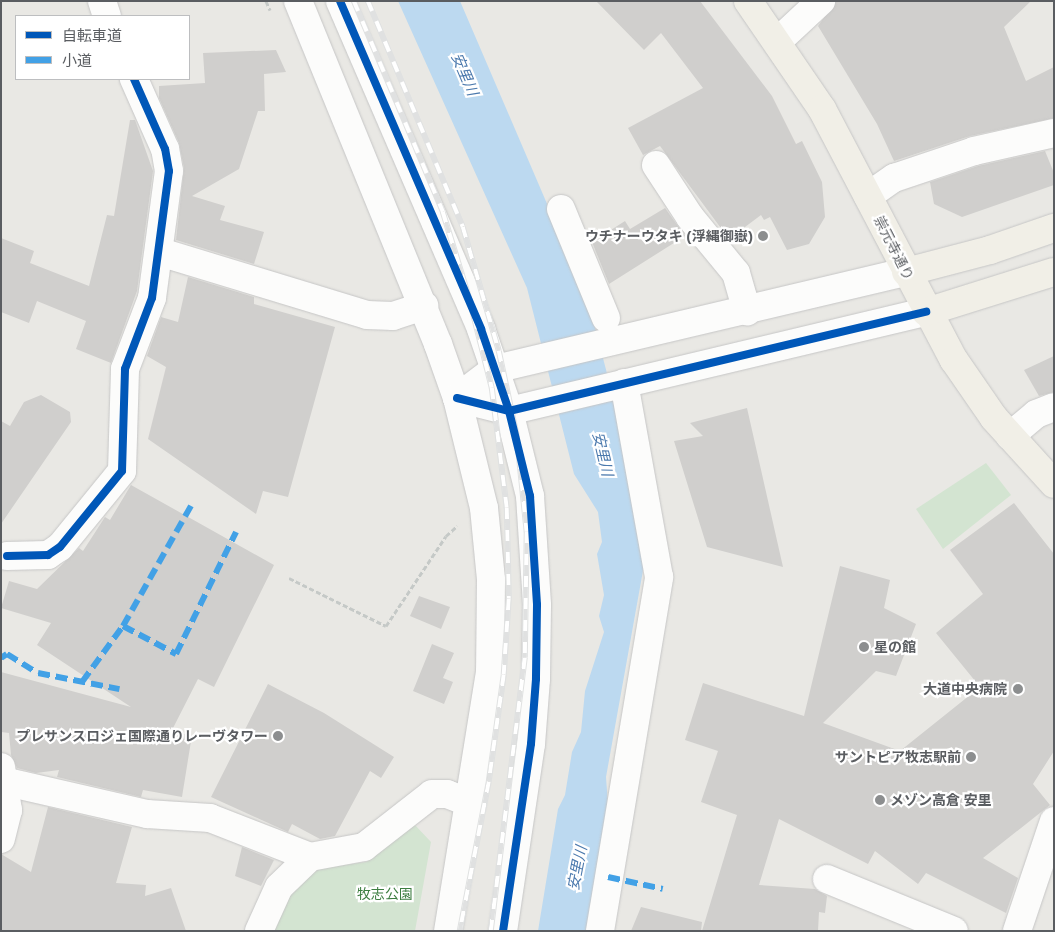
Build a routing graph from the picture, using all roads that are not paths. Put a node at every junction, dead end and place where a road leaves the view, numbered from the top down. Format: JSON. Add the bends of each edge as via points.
{"nodes":[{"id":1,"x":102,"y":1,"type":"edge"},
{"id":2,"x":298,"y":1,"type":"edge"},
{"id":3,"x":340,"y":1,"type":"edge"},
{"id":4,"x":748,"y":1,"type":"edge"},
{"id":5,"x":821,"y":1,"type":"edge"},
{"id":6,"x":107,"y":15,"type":"edge"},
{"id":7,"x":778,"y":41,"type":"junction"},
{"id":8,"x":134,"y":80,"type":"edge"},
{"id":9,"x":1054,"y":133,"type":"edge"},
{"id":10,"x":656,"y":165,"type":"dead end"},
{"id":11,"x":868,"y":196,"type":"junction"},
{"id":12,"x":561,"y":209,"type":"dead end"},
{"id":13,"x":1054,"y":228,"type":"edge"},
{"id":14,"x":160,"y":252,"type":"junction"},
{"id":15,"x":906,"y":272,"type":"junction"},
{"id":16,"x":1054,"y":272,"type":"edge"},
{"id":17,"x":424,"y":306,"type":"junction"},
{"id":18,"x":747,"y":311,"type":"junction"},
{"id":19,"x":926,"y":312,"type":"junction"},
{"id":20,"x":606,"y":318,"type":"dead end"},
{"id":21,"x":495,"y":369,"type":"junction"},
{"id":22,"x":621,"y":384,"type":"junction"},
{"id":23,"x":457,"y":398,"type":"junction"},
{"id":24,"x":1054,"y":407,"type":"edge"},
{"id":25,"x":509,"y":412,"type":"junction"},
{"id":26,"x":1010,"y":436,"type":"junction"},
{"id":27,"x":1054,"y":484,"type":"edge"},
{"id":28,"x":3,"y":554,"type":"edge"},
{"id":29,"x":4,"y":775,"type":"edge"},
{"id":30,"x":471,"y":803,"type":"junction"},
{"id":31,"x":1054,"y":821,"type":"edge"},
{"id":32,"x":1,"y":839,"type":"edge"},
{"id":33,"x":310,"y":857,"type":"junction"},
{"id":34,"x":828,"y":880,"type":"dead end"},
{"id":35,"x":259,"y":931,"type":"edge"},
{"id":36,"x":448,"y":931,"type":"edge"},
{"id":37,"x":502,"y":931,"type":"edge"},
{"id":38,"x":600,"y":931,"type":"edge"},
{"id":39,"x":954,"y":931,"type":"edge"},
{"id":40,"x":1017,"y":931,"type":"edge"}],
"edges":[{"from":1,"to":6,"type":"street"},
{"from":2,"to":17,"type":"street"},
{"from":3,"to":21,"type":"street","via":[[444,240]]},
{"from":4,"to":7,"type":"main road","name":"崇元寺通り"},
{"from":5,"to":7,"type":"street"},
{"from":7,"to":11,"type":"main road","name":"崇元寺通り","via":[[822,109]]},
{"from":8,"to":14,"type":"street","via":[[165,149],[169,171]]},
{"from":9,"to":11,"type":"street","via":[[974,151],[903,175]]},
{"from":10,"to":18,"type":"street","via":[[690,217],[736,273]]},
{"from":11,"to":15,"type":"main road","name":"崇元寺通り"},
{"from":12,"to":20,"type":"street"},
{"from":13,"to":15,"type":"main road","via":[[990,250]]},
{"from":14,"to":17,"type":"street","via":[[367,315],[393,316]]},
{"from":14,"to":28,"type":"street","via":[[152,298],[125,369],[122,471],[60,547],[48,555]]},
{"from":15,"to":18,"type":"street"},
{"from":15,"to":19,"type":"main road","name":"崇元寺通り"},
{"from":16,"to":19,"type":"main road"},
{"from":17,"to":23,"type":"street"},
{"from":18,"to":21,"type":"street"},
{"from":19,"to":22,"type":"street"},
{"from":19,"to":26,"type":"main road","name":"崇元寺通り","via":[[976,393]]},
{"from":21,"to":23,"type":"street"},
{"from":21,"to":25,"type":"street"},
{"from":22,"to":25,"type":"street"},
{"from":22,"to":38,"type":"street","via":[[658,577]]},
{"from":23,"to":25,"type":"street"},
{"from":23,"to":30,"type":"street","via":[[484,508],[492,597],[490,672]]},
{"from":24,"to":26,"type":"street","via":[[1036,414]]},
{"from":25,"to":37,"type":"street","via":[[530,496],[537,605],[531,744]]},
{"from":26,"to":27,"type":"main road","name":"崇元寺通り"},
{"from":29,"to":32,"type":"street","via":[[8,810]]},
{"from":29,"to":33,"type":"street","via":[[147,814],[210,818]]},
{"from":30,"to":33,"type":"street","via":[[447,794],[432,794],[364,847]]},
{"from":30,"to":36,"type":"street"},
{"from":31,"to":40,"type":"street"},
{"from":33,"to":35,"type":"street","via":[[278,887]]},
{"from":34,"to":39,"type":"street"}]}
